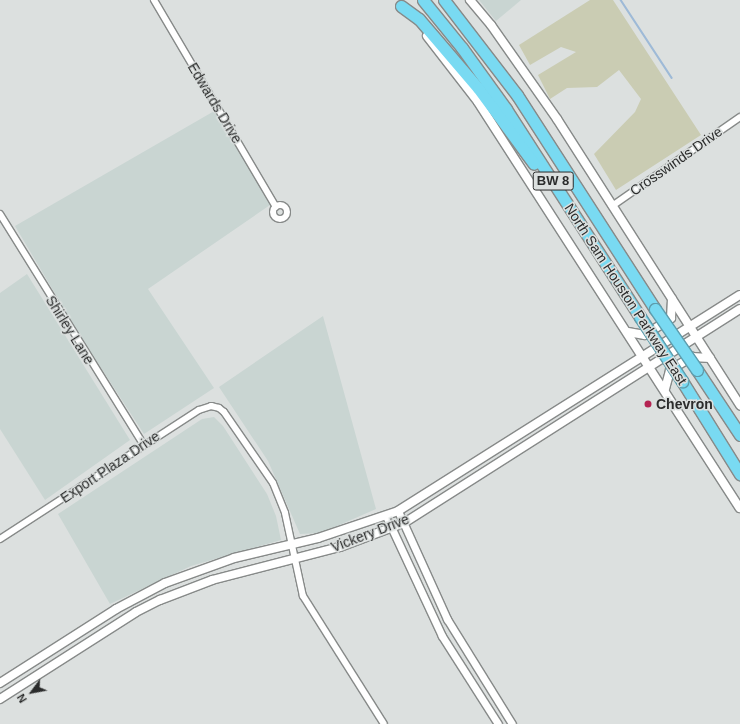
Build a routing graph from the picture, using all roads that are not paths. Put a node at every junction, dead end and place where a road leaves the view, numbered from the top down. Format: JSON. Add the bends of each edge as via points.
{"nodes":[{"id":1,"x":154,"y":0,"type":"edge"},
{"id":2,"x":423,"y":0,"type":"edge"},
{"id":3,"x":444,"y":0,"type":"edge"},
{"id":4,"x":452,"y":0,"type":"edge"},
{"id":5,"x":470,"y":0,"type":"edge"},
{"id":6,"x":399,"y":3,"type":"edge"},
{"id":7,"x":491,"y":58,"type":"junction"},
{"id":8,"x":740,"y":117,"type":"edge"},
{"id":9,"x":612,"y":206,"type":"junction"},
{"id":10,"x":276,"y":207,"type":"dead end"},
{"id":11,"x":0,"y":214,"type":"edge"},
{"id":12,"x":584,"y":229,"type":"junction"},
{"id":13,"x":740,"y":295,"type":"edge"},
{"id":14,"x":672,"y":298,"type":"junction"},
{"id":15,"x":740,"y":309,"type":"edge"},
{"id":16,"x":689,"y":327,"type":"junction"},
{"id":17,"x":628,"y":332,"type":"junction"},
{"id":18,"x":697,"y":337,"type":"junction"},
{"id":19,"x":643,"y":355,"type":"junction"},
{"id":20,"x":710,"y":358,"type":"junction"},
{"id":21,"x":652,"y":368,"type":"junction"},
{"id":22,"x":665,"y":389,"type":"junction"},
{"id":23,"x":740,"y":405,"type":"edge"},
{"id":24,"x":740,"y":436,"type":"edge"},
{"id":25,"x":512,"y":439,"type":"junction"},
{"id":26,"x":143,"y":444,"type":"junction"},
{"id":27,"x":519,"y":451,"type":"junction"},
{"id":28,"x":740,"y":474,"type":"edge"},
{"id":29,"x":448,"y":480,"type":"junction"},
{"id":30,"x":455,"y":491,"type":"junction"},
{"id":31,"x":740,"y":508,"type":"edge"},
{"id":32,"x":398,"y":511,"type":"junction"},
{"id":33,"x":386,"y":516,"type":"junction"},
{"id":34,"x":404,"y":524,"type":"junction"},
{"id":35,"x":392,"y":528,"type":"junction"},
{"id":36,"x":0,"y":539,"type":"edge"},
{"id":37,"x":292,"y":545,"type":"junction"},
{"id":38,"x":295,"y":558,"type":"junction"},
{"id":39,"x":437,"y":597,"type":"junction"},
{"id":40,"x":426,"y":602,"type":"junction"},
{"id":41,"x":472,"y":661,"type":"junction"},
{"id":42,"x":462,"y":667,"type":"junction"},
{"id":43,"x":0,"y":683,"type":"edge"},
{"id":44,"x":0,"y":699,"type":"edge"},
{"id":45,"x":384,"y":724,"type":"edge"},
{"id":46,"x":498,"y":724,"type":"edge"},
{"id":47,"x":512,"y":724,"type":"edge"}],
"edges":[{"from":1,"to":10,"type":"street","name":"Edwards Drive"},
{"from":2,"to":12,"type":"highway","name":"North Sam Houston Parkway East","number":"BW 8","via":[[500,100]]},
{"from":3,"to":7,"type":"highway","name":"North Sam Houston Parkway East","number":"BW 8"},
{"from":4,"to":7,"type":"highway"},
{"from":5,"to":9,"type":"main road","via":[[525,72]]},
{"from":6,"to":12,"type":"highway","via":[[419,19],[478,88]]},
{"from":6,"to":17,"type":"main road","name":"North Sam Houston Parkway East","via":[[478,102]]},
{"from":7,"to":24,"type":"highway","name":"North Sam Houston Parkway East","number":"BW 8","bridge":true},
{"from":8,"to":9,"type":"street","name":"Crosswinds Drive"},
{"from":9,"to":14,"type":"main road"},
{"from":11,"to":26,"type":"street","name":"Shirley Lane"},
{"from":12,"to":28,"type":"highway","name":"North Sam Houston Parkway East","number":"BW 8","bridge":true},
{"from":13,"to":16,"type":"main road","name":"Vickery Drive"},
{"from":14,"to":16,"type":"main road"},
{"from":14,"to":17,"type":"main road","via":[[671,318],[645,335]]},
{"from":15,"to":18,"type":"main road","name":"Vickery Drive"},
{"from":16,"to":18,"type":"main road"},
{"from":16,"to":19,"type":"main road","name":"Vickery Drive"},
{"from":17,"to":19,"type":"main road","name":"North Sam Houston Parkway East"},
{"from":18,"to":20,"type":"main road"},
{"from":18,"to":21,"type":"main road","name":"Vickery Drive"},
{"from":19,"to":21,"type":"main road","name":"North Sam Houston Parkway East"},
{"from":19,"to":25,"type":"main road","name":"Vickery Drive"},
{"from":20,"to":22,"type":"main road","via":[[692,357],[670,370]]},
{"from":20,"to":23,"type":"main road"},
{"from":21,"to":22,"type":"main road","name":"North Sam Houston Parkway East"},
{"from":21,"to":27,"type":"main road","name":"Vickery Drive"},
{"from":22,"to":31,"type":"main road","name":"North Sam Houston Parkway East"},
{"from":25,"to":27,"type":"main road"},
{"from":25,"to":29,"type":"main road","name":"Vickery Drive"},
{"from":26,"to":36,"type":"street","name":"Export Plaza Drive"},
{"from":26,"to":37,"type":"street","name":"Export Plaza Drive","via":[[199,410],[211,406],[224,412],[273,483],[285,513]]},
{"from":27,"to":30,"type":"main road","name":"Vickery Drive"},
{"from":29,"to":30,"type":"main road"},
{"from":29,"to":32,"type":"main road","name":"Vickery Drive"},
{"from":30,"to":34,"type":"main road","name":"Vickery Drive"},
{"from":32,"to":33,"type":"main road","name":"Vickery Drive"},
{"from":32,"to":34,"type":"street"},
{"from":33,"to":35,"type":"street"},
{"from":33,"to":37,"type":"main road","name":"Vickery Drive"},
{"from":34,"to":35,"type":"main road","name":"Vickery Drive"},
{"from":34,"to":39,"type":"street"},
{"from":35,"to":38,"type":"main road","name":"Vickery Drive","via":[[340,547]]},
{"from":35,"to":40,"type":"street"},
{"from":37,"to":38,"type":"street"},
{"from":37,"to":43,"type":"main road","name":"Vickery Drive","via":[[234,558],[166,583],[116,609]]},
{"from":38,"to":44,"type":"main road","name":"Vickery Drive","via":[[212,580],[160,600],[136,612]]},
{"from":38,"to":45,"type":"street","via":[[303,596]]},
{"from":39,"to":40,"type":"street"},
{"from":39,"to":41,"type":"street"},
{"from":40,"to":42,"type":"street","via":[[442,636]]},
{"from":41,"to":42,"type":"street"},
{"from":41,"to":47,"type":"street"},
{"from":42,"to":46,"type":"street"}]}
